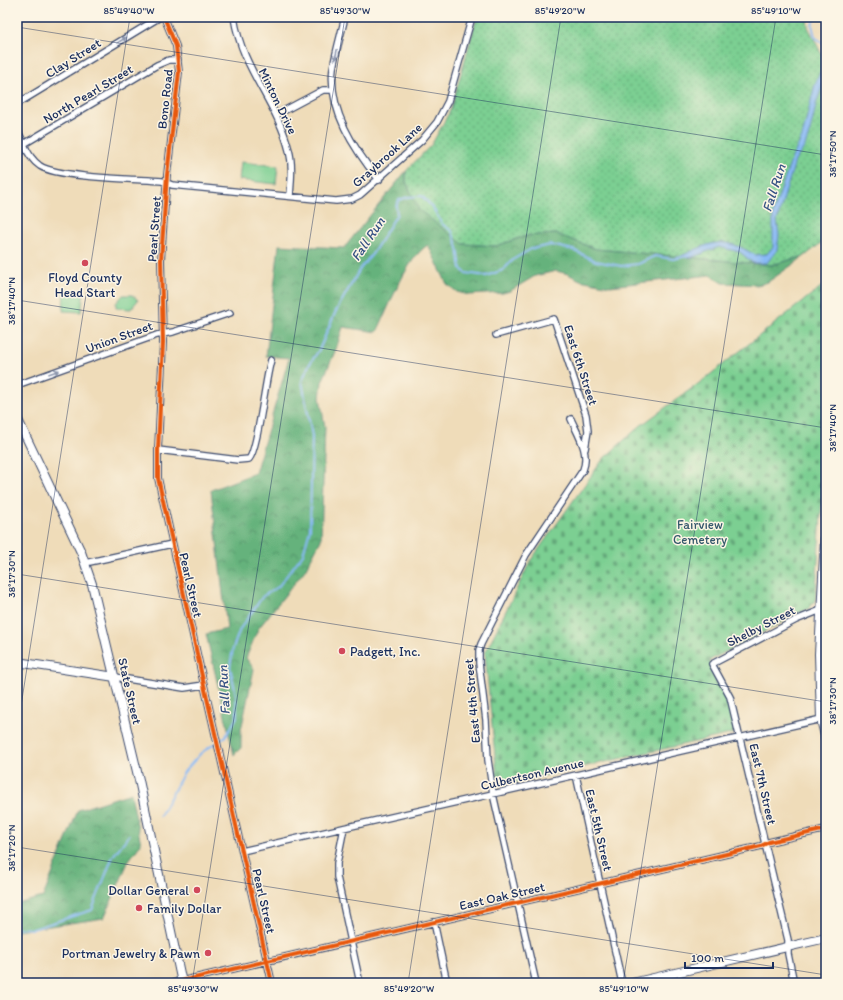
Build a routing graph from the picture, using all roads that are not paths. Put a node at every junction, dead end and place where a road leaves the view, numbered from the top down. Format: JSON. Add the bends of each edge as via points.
{"nodes":[{"id":1,"x":160,"y":17,"type":"edge"},
{"id":2,"x":164,"y":17,"type":"edge"},
{"id":3,"x":234,"y":17,"type":"edge"},
{"id":4,"x":345,"y":17,"type":"edge"},
{"id":5,"x":472,"y":17,"type":"edge"},
{"id":6,"x":178,"y":60,"type":"junction"},
{"id":7,"x":333,"y":90,"type":"junction"},
{"id":8,"x":17,"y":104,"type":"edge"},
{"id":9,"x":276,"y":116,"type":"junction"},
{"id":10,"x":17,"y":129,"type":"edge"},
{"id":11,"x":24,"y":144,"type":"junction"},
{"id":12,"x":379,"y":180,"type":"junction"},
{"id":13,"x":167,"y":184,"type":"junction"},
{"id":14,"x":290,"y":196,"type":"junction"},
{"id":15,"x":230,"y":313,"type":"dead end"},
{"id":16,"x":163,"y":333,"type":"junction"},
{"id":17,"x":496,"y":335,"type":"dead end"},
{"id":18,"x":270,"y":360,"type":"dead end"},
{"id":19,"x":17,"y":385,"type":"edge"},
{"id":20,"x":17,"y":418,"type":"edge"},
{"id":21,"x":571,"y":419,"type":"dead end"},
{"id":22,"x":585,"y":449,"type":"junction"},
{"id":23,"x":158,"y":450,"type":"junction"},
{"id":24,"x":826,"y":518,"type":"edge"},
{"id":25,"x":172,"y":544,"type":"junction"},
{"id":26,"x":85,"y":563,"type":"junction"},
{"id":27,"x":821,"y":610,"type":"junction"},
{"id":28,"x":17,"y":662,"type":"edge"},
{"id":29,"x":712,"y":664,"type":"joint"},
{"id":30,"x":114,"y":677,"type":"junction"},
{"id":31,"x":204,"y":685,"type":"junction"},
{"id":32,"x":823,"y":719,"type":"edge"},
{"id":33,"x":741,"y":738,"type":"junction"},
{"id":34,"x":826,"y":740,"type":"edge"},
{"id":35,"x":576,"y":775,"type":"junction"},
{"id":36,"x":493,"y":794,"type":"junction"},
{"id":37,"x":344,"y":828,"type":"junction"},
{"id":38,"x":826,"y":829,"type":"edge"},
{"id":39,"x":766,"y":846,"type":"junction"},
{"id":40,"x":242,"y":851,"type":"junction"},
{"id":41,"x":600,"y":884,"type":"junction"},
{"id":42,"x":517,"y":903,"type":"junction"},
{"id":43,"x":434,"y":922,"type":"junction"},
{"id":44,"x":826,"y":938,"type":"edge"},
{"id":45,"x":350,"y":941,"type":"junction"},
{"id":46,"x":788,"y":951,"type":"junction"},
{"id":47,"x":267,"y":960,"type":"junction"},
{"id":48,"x":179,"y":982,"type":"edge"},
{"id":49,"x":272,"y":983,"type":"edge"},
{"id":50,"x":360,"y":983,"type":"edge"},
{"id":51,"x":448,"y":983,"type":"edge"},
{"id":52,"x":536,"y":983,"type":"edge"},
{"id":53,"x":622,"y":983,"type":"edge"},
{"id":54,"x":632,"y":983,"type":"edge"},
{"id":55,"x":794,"y":983,"type":"edge"}],
"edges":[{"from":8,"to":1,"type":"street","name":"Clay Street","one_way":true},
{"from":2,"to":6,"type":"street","name":"Bono Road","via":[[176,46]]},
{"from":3,"to":9,"type":"street","name":"Minton Drive","via":[[237,36],[245,58]]},
{"from":4,"to":7,"type":"street","one_way":true,"via":[[333,68]]},
{"from":5,"to":12,"type":"street","name":"Graybrook Lane","via":[[443,112],[422,140]]},
{"from":6,"to":11,"type":"street","name":"North Pearl Street","via":[[169,60],[157,65]]},
{"from":6,"to":13,"type":"street","name":"Bono Road"},
{"from":7,"to":9,"type":"street","via":[[323,90]]},
{"from":7,"to":12,"type":"street","via":[[338,114],[346,130],[364,161]]},
{"from":9,"to":14,"type":"street","name":"Minton Drive","via":[[289,151]]},
{"from":10,"to":11,"type":"street"},
{"from":11,"to":13,"type":"street","name":"Graybrook Lane","via":[[32,158],[49,170],[162,181]]},
{"from":12,"to":14,"type":"street","name":"Graybrook Lane","via":[[366,192],[344,201]]},
{"from":13,"to":14,"type":"street","name":"Graybrook Lane"},
{"from":13,"to":16,"type":"street","name":"Pearl Street","via":[[161,262]]},
{"from":15,"to":16,"type":"street","name":"Union Street","via":[[188,328]]},
{"from":19,"to":16,"type":"street","name":"Union Street","one_way":true},
{"from":16,"to":23,"type":"street","name":"Pearl Street"},
{"from":17,"to":22,"type":"street","name":"East 6th Street","via":[[554,319],[586,417],[588,431]]},
{"from":18,"to":23,"type":"street","via":[[255,448],[249,459],[238,460]]},
{"from":20,"to":26,"type":"main road","name":"State Street"},
{"from":21,"to":22,"type":"street","name":"East 4th Street"},
{"from":22,"to":36,"type":"street","name":"East 4th Street","via":[[584,470],[526,555],[479,650]]},
{"from":23,"to":25,"type":"street","name":"Pearl Street","via":[[158,478]]},
{"from":24,"to":27,"type":"main road"},
{"from":25,"to":26,"type":"street"},
{"from":25,"to":31,"type":"street","name":"Pearl Street"},
{"from":26,"to":30,"type":"main road","name":"State Street"},
{"from":27,"to":29,"type":"street","name":"Shelby Street","via":[[796,620]]},
{"from":27,"to":32,"type":"main road","via":[[819,654]]},
{"from":28,"to":30,"type":"main road"},
{"from":29,"to":33,"type":"street","name":"East 7th Street","via":[[730,697]]},
{"from":30,"to":31,"type":"street","via":[[184,688]]},
{"from":30,"to":48,"type":"main road","name":"State Street","via":[[139,780]]},
{"from":31,"to":40,"type":"street","name":"Pearl Street"},
{"from":32,"to":33,"type":"street","name":"Culbertson Avenue"},
{"from":32,"to":34,"type":"main road"},
{"from":33,"to":35,"type":"street","name":"Culbertson Avenue"},
{"from":33,"to":39,"type":"street","name":"East 7th Street"},
{"from":35,"to":36,"type":"street","name":"Culbertson Avenue"},
{"from":35,"to":41,"type":"street","name":"East 5th Street"},
{"from":36,"to":37,"type":"street","name":"Culbertson Avenue"},
{"from":36,"to":42,"type":"street","name":"East 4th Street"},
{"from":37,"to":40,"type":"street","name":"Culbertson Avenue"},
{"from":37,"to":45,"type":"street","via":[[336,869]]},
{"from":38,"to":39,"type":"street","name":"East Oak Street","via":[[769,842]]},
{"from":39,"to":41,"type":"street","name":"East Oak Street"},
{"from":39,"to":46,"type":"street","name":"East 7th Street"},
{"from":40,"to":47,"type":"street","name":"Pearl Street"},
{"from":41,"to":42,"type":"street","name":"East Oak Street"},
{"from":41,"to":53,"type":"street","name":"East 5th Street"},
{"from":42,"to":43,"type":"street","name":"East Oak Street"},
{"from":42,"to":52,"type":"street","name":"East 4th Street"},
{"from":43,"to":45,"type":"street","name":"East Oak Street"},
{"from":43,"to":51,"type":"street"},
{"from":44,"to":46,"type":"main road"},
{"from":45,"to":47,"type":"street","name":"East Oak Street"},
{"from":45,"to":50,"type":"street"},
{"from":46,"to":54,"type":"main road"},
{"from":46,"to":55,"type":"street","name":"East 7th Street"},
{"from":47,"to":48,"type":"street","name":"East Oak Street"},
{"from":47,"to":49,"type":"street","name":"Pearl Street"}]}
